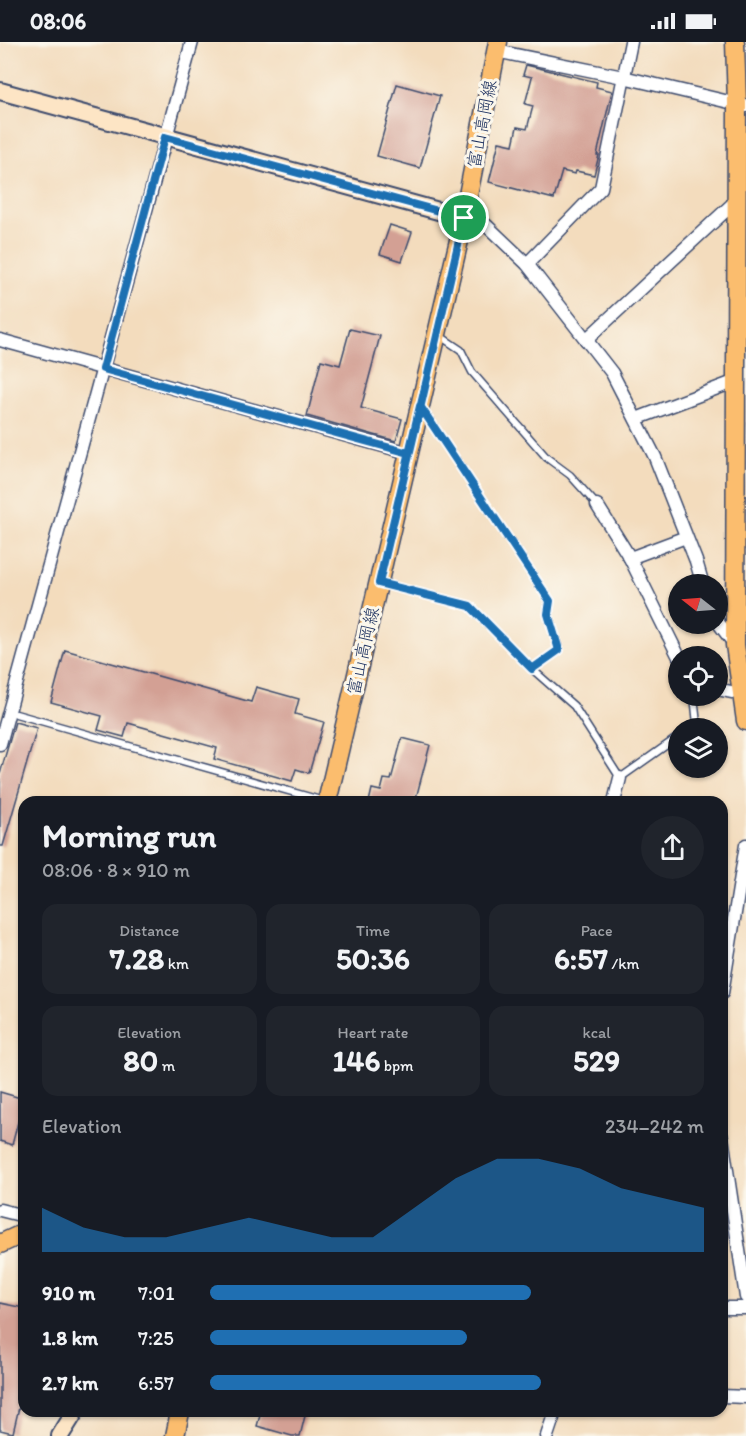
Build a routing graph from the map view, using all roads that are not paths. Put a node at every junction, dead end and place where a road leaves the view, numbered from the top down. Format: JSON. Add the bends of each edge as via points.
{"nodes":[{"id":1,"x":192,"y":42,"type":"edge"},
{"id":2,"x":631,"y":42,"type":"edge"},
{"id":3,"x":735,"y":42,"type":"edge"},
{"id":4,"x":497,"y":47,"type":"edge"},
{"id":5,"x":624,"y":77,"type":"junction"},
{"id":6,"x":0,"y":91,"type":"edge"},
{"id":7,"x":741,"y":104,"type":"edge"},
{"id":8,"x":165,"y":137,"type":"junction"},
{"id":9,"x":736,"y":200,"type":"junction"},
{"id":10,"x":464,"y":218,"type":"junction"},
{"id":11,"x":527,"y":264,"type":"junction"},
{"id":12,"x":437,"y":333,"type":"junction"},
{"id":13,"x":0,"y":340,"type":"edge"},
{"id":14,"x":586,"y":340,"type":"junction"},
{"id":15,"x":103,"y":369,"type":"junction"},
{"id":16,"x":736,"y":381,"type":"junction"},
{"id":17,"x":420,"y":406,"type":"junction"},
{"id":18,"x":636,"y":419,"type":"junction"},
{"id":19,"x":409,"y":453,"type":"junction"},
{"id":20,"x":597,"y":505,"type":"joint"},
{"id":21,"x":686,"y":537,"type":"junction"},
{"id":22,"x":630,"y":558,"type":"junction"},
{"id":23,"x":699,"y":574,"type":"edge"},
{"id":24,"x":741,"y":580,"type":"edge"},
{"id":25,"x":379,"y":583,"type":"junction"},
{"id":26,"x":727,"y":634,"type":"edge"},
{"id":27,"x":735,"y":645,"type":"junction"},
{"id":28,"x":674,"y":646,"type":"edge"},
{"id":29,"x":532,"y":669,"type":"junction"},
{"id":30,"x":728,"y":691,"type":"edge"},
{"id":31,"x":741,"y":693,"type":"junction"},
{"id":32,"x":16,"y":714,"type":"dead end"},
{"id":33,"x":746,"y":721,"type":"edge"},
{"id":34,"x":0,"y":744,"type":"edge"},
{"id":35,"x":668,"y":744,"type":"edge"},
{"id":36,"x":620,"y":778,"type":"junction"},
{"id":37,"x":306,"y":796,"type":"edge"},
{"id":38,"x":328,"y":796,"type":"edge"},
{"id":39,"x":616,"y":796,"type":"edge"},
{"id":40,"x":746,"y":845,"type":"edge"},
{"id":41,"x":728,"y":922,"type":"edge"},
{"id":42,"x":728,"y":1177,"type":"edge"},
{"id":43,"x":0,"y":1210,"type":"edge"},
{"id":44,"x":18,"y":1214,"type":"edge"},
{"id":45,"x":18,"y":1236,"type":"edge"},
{"id":46,"x":0,"y":1244,"type":"edge"},
{"id":47,"x":746,"y":1297,"type":"edge"},
{"id":48,"x":728,"y":1308,"type":"edge"},
{"id":49,"x":746,"y":1308,"type":"edge"},
{"id":50,"x":728,"y":1396,"type":"edge"},
{"id":51,"x":746,"y":1397,"type":"edge"},
{"id":52,"x":72,"y":1417,"type":"edge"},
{"id":53,"x":179,"y":1417,"type":"edge"},
{"id":54,"x":553,"y":1417,"type":"edge"},
{"id":55,"x":60,"y":1436,"type":"edge"},
{"id":56,"x":174,"y":1436,"type":"edge"},
{"id":57,"x":547,"y":1436,"type":"edge"}],
"edges":[{"from":1,"to":8,"type":"street"},
{"from":2,"to":5,"type":"street"},
{"from":3,"to":7,"type":"main road"},
{"from":4,"to":5,"type":"street"},
{"from":4,"to":10,"type":"main road","name":"富山高岡線"},
{"from":5,"to":7,"type":"street"},
{"from":5,"to":11,"type":"street","via":[[601,188]]},
{"from":6,"to":8,"type":"street"},
{"from":7,"to":9,"type":"main road"},
{"from":8,"to":10,"type":"street"},
{"from":8,"to":15,"type":"street"},
{"from":9,"to":14,"type":"street"},
{"from":9,"to":16,"type":"main road"},
{"from":10,"to":11,"type":"street","via":[[486,225]]},
{"from":10,"to":12,"type":"main road","name":"富山高岡線"},
{"from":11,"to":14,"type":"street"},
{"from":12,"to":17,"type":"main road","name":"富山高岡線"},
{"from":12,"to":20,"type":"lane","via":[[461,350],[472,372],[547,458],[570,475]]},
{"from":13,"to":15,"type":"street"},
{"from":14,"to":18,"type":"street","via":[[612,373]]},
{"from":15,"to":19,"type":"street"},
{"from":15,"to":34,"type":"street"},
{"from":16,"to":18,"type":"street"},
{"from":16,"to":24,"type":"main road"},
{"from":17,"to":19,"type":"main road","name":"富山高岡線"},
{"from":17,"to":29,"type":"lane","via":[[550,601],[548,614],[559,650]]},
{"from":18,"to":21,"type":"street"},
{"from":19,"to":25,"type":"main road","name":"富山高岡線"},
{"from":20,"to":22,"type":"street"},
{"from":21,"to":22,"type":"street"},
{"from":21,"to":23,"type":"street"},
{"from":22,"to":28,"type":"street"},
{"from":24,"to":27,"type":"main road"},
{"from":25,"to":29,"type":"lane","via":[[470,606]]},
{"from":25,"to":38,"type":"main road","name":"富山高岡線"},
{"from":26,"to":27,"type":"street"},
{"from":27,"to":31,"type":"main road"},
{"from":29,"to":36,"type":"lane","via":[[574,706]]},
{"from":30,"to":31,"type":"street"},
{"from":31,"to":33,"type":"main road"},
{"from":32,"to":37,"type":"lane"},
{"from":35,"to":36,"type":"lane"},
{"from":36,"to":39,"type":"street"},
{"from":40,"to":41,"type":"street"},
{"from":42,"to":47,"type":"street"},
{"from":43,"to":44,"type":"street"},
{"from":45,"to":46,"type":"main road"},
{"from":48,"to":49,"type":"street"},
{"from":50,"to":51,"type":"street"},
{"from":52,"to":55,"type":"street"},
{"from":53,"to":56,"type":"main road"},
{"from":54,"to":57,"type":"street"}]}
